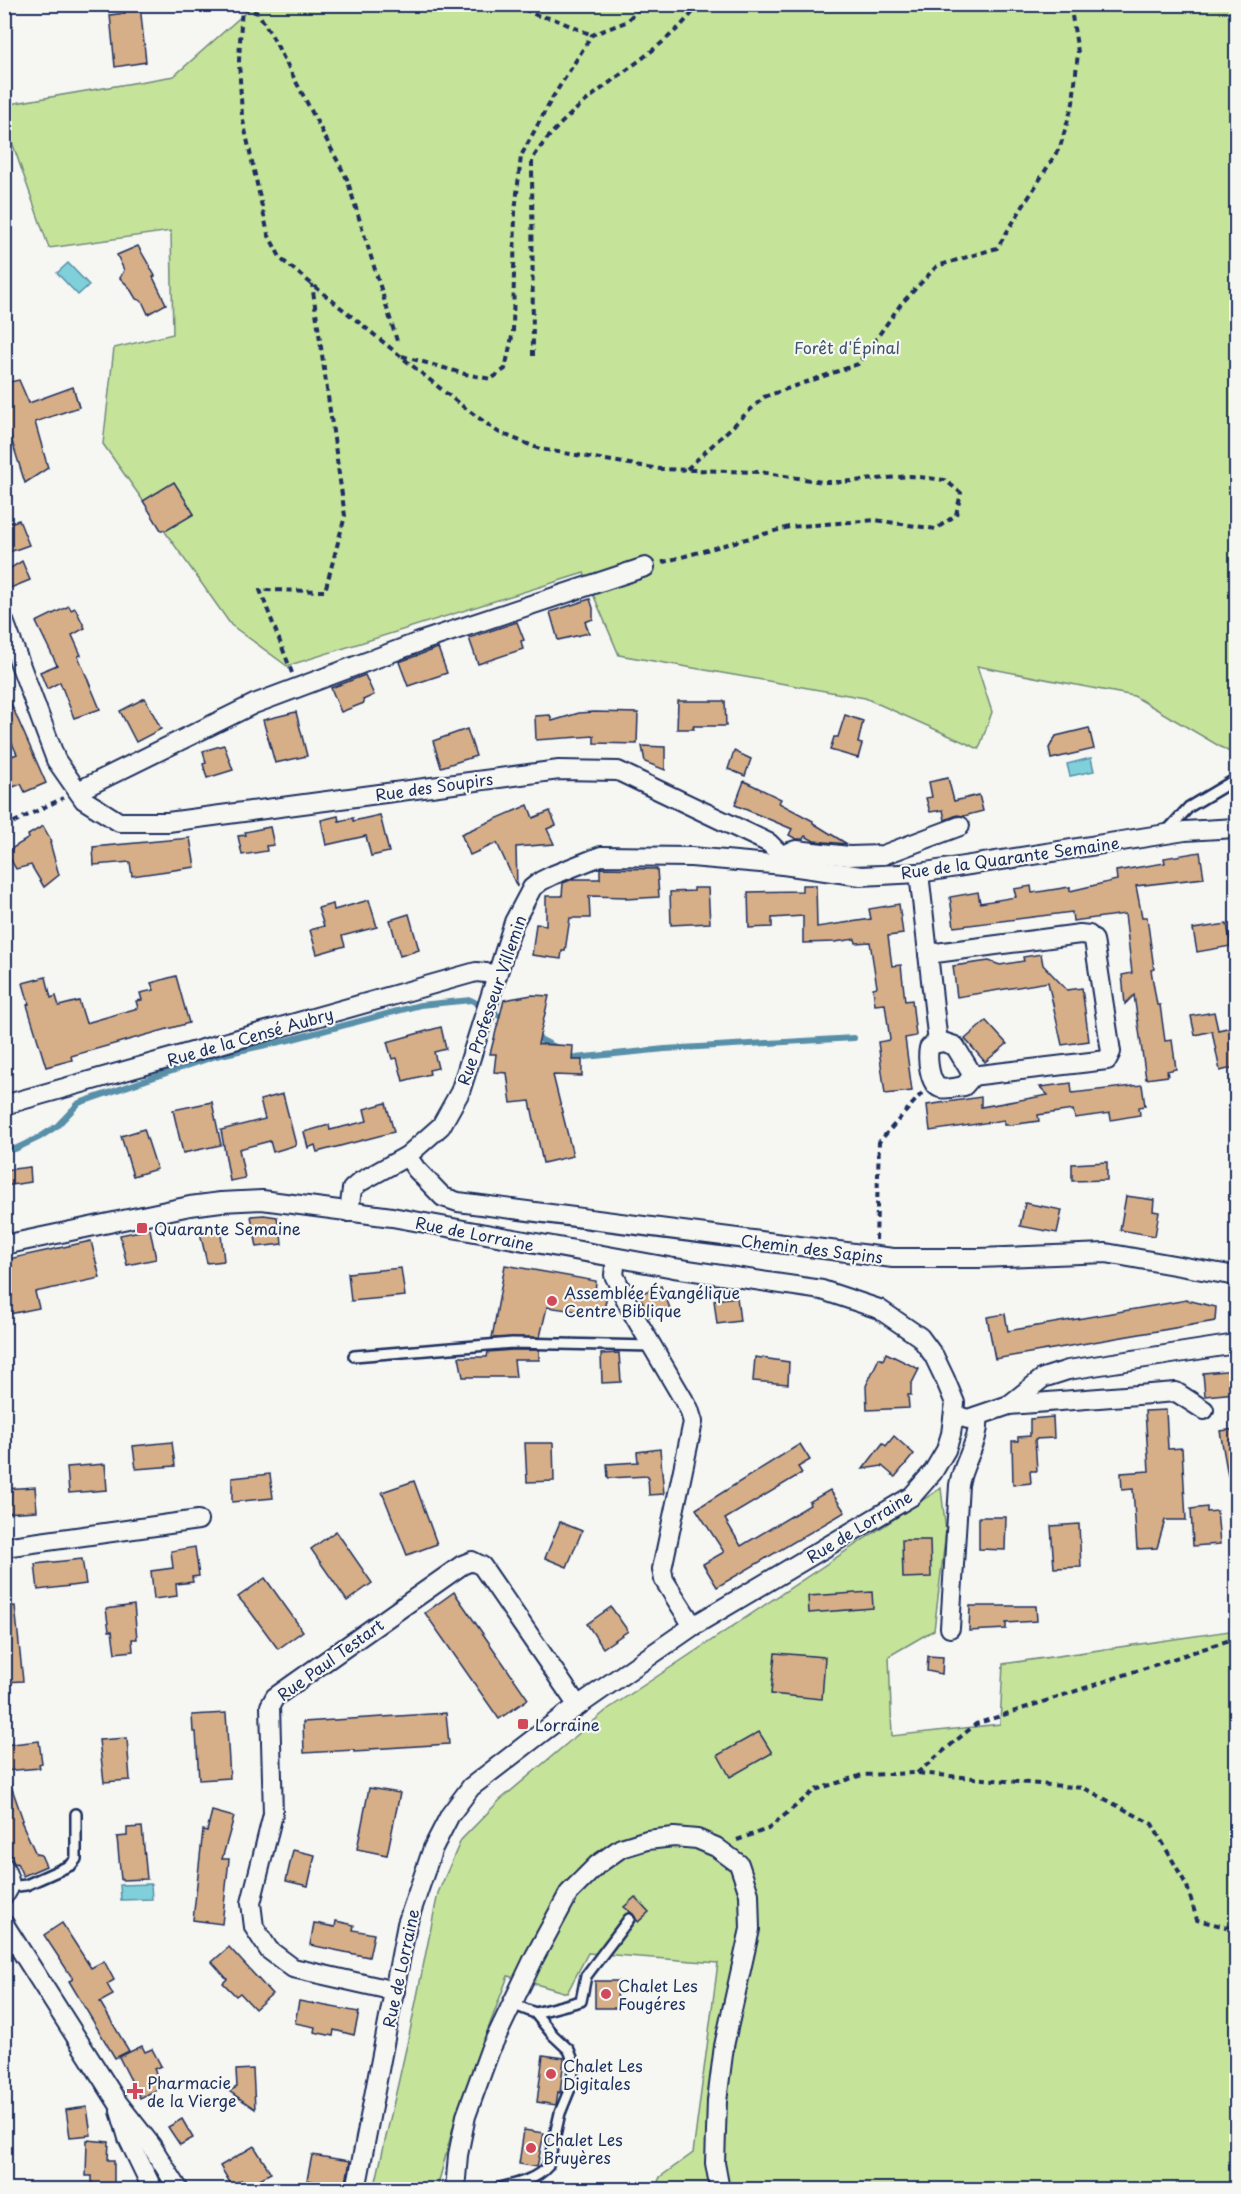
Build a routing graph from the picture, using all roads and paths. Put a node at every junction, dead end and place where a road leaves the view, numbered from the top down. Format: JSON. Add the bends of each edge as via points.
{"nodes":[{"id":1,"x":515,"y":4,"type":"edge"},
{"id":2,"x":643,"y":4,"type":"edge"},
{"id":3,"x":700,"y":4,"type":"edge"},
{"id":4,"x":1076,"y":4,"type":"edge"},
{"id":5,"x":243,"y":6,"type":"edge"},
{"id":6,"x":592,"y":35,"type":"junction"},
{"id":7,"x":312,"y":284,"type":"junction"},
{"id":8,"x":397,"y":341,"type":"dead end"},
{"id":9,"x":400,"y":355,"type":"junction"},
{"id":10,"x":533,"y":356,"type":"dead end"},
{"id":11,"x":686,"y":470,"type":"junction"},
{"id":12,"x":645,"y":567,"type":"joint"},
{"id":13,"x":4,"y":621,"type":"edge"},
{"id":14,"x":297,"y":688,"type":"junction"},
{"id":15,"x":1236,"y":778,"type":"edge"},
{"id":16,"x":78,"y":791,"type":"junction"},
{"id":17,"x":4,"y":826,"type":"edge"},
{"id":18,"x":960,"y":826,"type":"dead end"},
{"id":19,"x":1236,"y":828,"type":"edge"},
{"id":20,"x":1164,"y":834,"type":"junction"},
{"id":21,"x":782,"y":860,"type":"junction"},
{"id":22,"x":919,"y":873,"type":"junction"},
{"id":23,"x":928,"y":954,"type":"junction"},
{"id":24,"x":496,"y":974,"type":"junction"},
{"id":25,"x":939,"y":1043,"type":"junction"},
{"id":26,"x":971,"y":1076,"type":"junction"},
{"id":27,"x":933,"y":1081,"type":"junction"},
{"id":28,"x":4,"y":1105,"type":"edge"},
{"id":29,"x":407,"y":1156,"type":"junction"},
{"id":30,"x":349,"y":1212,"type":"junction"},
{"id":31,"x":4,"y":1245,"type":"edge"},
{"id":32,"x":875,"y":1256,"type":"junction"},
{"id":33,"x":616,"y":1258,"type":"junction"},
{"id":34,"x":1236,"y":1276,"type":"edge"},
{"id":35,"x":1236,"y":1344,"type":"edge"},
{"id":36,"x":652,"y":1346,"type":"junction"},
{"id":37,"x":354,"y":1356,"type":"dead end"},
{"id":38,"x":1009,"y":1405,"type":"junction"},
{"id":39,"x":1204,"y":1410,"type":"dead end"},
{"id":40,"x":955,"y":1415,"type":"junction"},
{"id":41,"x":978,"y":1416,"type":"junction"},
{"id":42,"x":198,"y":1520,"type":"dead end"},
{"id":43,"x":4,"y":1547,"type":"edge"},
{"id":44,"x":693,"y":1626,"type":"junction"},
{"id":45,"x":950,"y":1628,"type":"dead end"},
{"id":46,"x":1236,"y":1638,"type":"edge"},
{"id":47,"x":578,"y":1706,"type":"junction"},
{"id":48,"x":917,"y":1773,"type":"junction"},
{"id":49,"x":76,"y":1814,"type":"dead end"},
{"id":50,"x":716,"y":1847,"type":"junction"},
{"id":51,"x":4,"y":1866,"type":"edge"},
{"id":52,"x":7,"y":1891,"type":"edge"},
{"id":53,"x":629,"y":1919,"type":"dead end"},
{"id":54,"x":4,"y":1924,"type":"edge"},
{"id":55,"x":1236,"y":1924,"type":"edge"},
{"id":56,"x":395,"y":1991,"type":"junction"},
{"id":57,"x":512,"y":2004,"type":"junction"},
{"id":58,"x":535,"y":2013,"type":"junction"},
{"id":59,"x":118,"y":2103,"type":"junction"},
{"id":60,"x":153,"y":2190,"type":"edge"},
{"id":61,"x":179,"y":2190,"type":"edge"},
{"id":62,"x":356,"y":2190,"type":"edge"},
{"id":63,"x":455,"y":2190,"type":"edge"},
{"id":64,"x":492,"y":2190,"type":"edge"},
{"id":65,"x":720,"y":2190,"type":"edge"}],
"edges":[{"from":1,"to":6,"type":"path"},
{"from":2,"to":6,"type":"path","via":[[626,22]]},
{"from":3,"to":10,"type":"path","via":[[675,32],[568,116],[532,160]]},
{"from":4,"to":11,"type":"path","via":[[1072,15],[1078,52],[1073,103],[1060,147],[997,248],[937,266],[901,304],[858,364],[764,397]]},
{"from":5,"to":7,"type":"path","via":[[239,61],[242,116],[268,234],[281,259]]},
{"from":5,"to":8,"type":"path","via":[[258,13],[271,34],[347,179]]},
{"from":6,"to":9,"type":"path","via":[[521,156],[515,212],[513,332],[505,369],[491,379]]},
{"from":7,"to":9,"type":"path"},
{"from":7,"to":14,"type":"path","via":[[345,516],[325,591],[260,590]]},
{"from":9,"to":11,"type":"path","via":[[498,432],[540,448]]},
{"from":11,"to":12,"type":"path","via":[[760,472],[823,482],[911,476],[945,480],[961,493],[956,515],[936,529],[875,520],[789,527]]},
{"from":12,"to":14,"type":"street","via":[[422,641]]},
{"from":13,"to":16,"type":"street","name":"Rue des Soupirs","via":[[56,760]]},
{"from":14,"to":16,"type":"street","via":[[254,704]]},
{"from":15,"to":20,"type":"lane","via":[[1189,807]]},
{"from":16,"to":17,"type":"path"},
{"from":16,"to":21,"type":"street","name":"Rue des Soupirs","via":[[84,800],[119,822],[168,822],[559,770],[618,771],[769,843]]},
{"from":18,"to":21,"type":"street","via":[[883,855],[796,850]]},
{"from":19,"to":20,"type":"street","name":"Rue de la Quarante Semaine"},
{"from":20,"to":22,"type":"street","name":"Rue de la Quarante Semaine"},
{"from":21,"to":22,"type":"street","name":"Rue de la Quarante Semaine","via":[[861,876]]},
{"from":21,"to":24,"type":"street","name":"Rue Professeur Villemin","via":[[601,856],[532,888],[514,922]]},
{"from":22,"to":23,"type":"street"},
{"from":23,"to":25,"type":"street"},
{"from":23,"to":26,"type":"street","via":[[1080,934],[1094,940],[1111,1052],[1107,1060]]},
{"from":24,"to":28,"type":"street","name":"Rue de la Censé Aubry","via":[[476,972]]},
{"from":24,"to":29,"type":"street","name":"Rue Professeur Villemin","via":[[460,1092],[441,1126]]},
{"from":25,"to":26,"type":"street","via":[[955,1046]]},
{"from":25,"to":27,"type":"street","via":[[928,1048],[927,1054]]},
{"from":26,"to":27,"type":"street","via":[[964,1086],[942,1089]]},
{"from":27,"to":32,"type":"path","via":[[879,1142]]},
{"from":29,"to":30,"type":"street","name":"Rue Professeur Villemin","via":[[352,1189]]},
{"from":29,"to":32,"type":"street","name":"Chemin des Sapins","via":[[443,1197],[458,1202]]},
{"from":30,"to":31,"type":"street","name":"Rue de Lorraine","via":[[262,1200],[221,1202]]},
{"from":30,"to":33,"type":"street","name":"Rue de Lorraine"},
{"from":32,"to":34,"type":"street","name":"Chemin des Sapins","via":[[979,1258],[1106,1253]]},
{"from":33,"to":36,"type":"street","via":[[614,1275]]},
{"from":33,"to":40,"type":"street","name":"Rue de Lorraine","via":[[822,1290],[879,1310],[920,1337],[945,1379],[955,1403]]},
{"from":35,"to":38,"type":"street","via":[[1068,1370],[1043,1377]]},
{"from":36,"to":37,"type":"lane","via":[[512,1343]]},
{"from":36,"to":44,"type":"street","via":[[693,1422],[662,1569],[664,1580]]},
{"from":38,"to":39,"type":"street","via":[[1176,1392]]},
{"from":38,"to":41,"type":"street"},
{"from":40,"to":41,"type":"street","via":[[968,1419]]},
{"from":40,"to":44,"type":"street","name":"Rue de Lorraine","via":[[946,1450],[912,1496]]},
{"from":41,"to":45,"type":"street","via":[[979,1427],[959,1485]]},
{"from":42,"to":43,"type":"street"},
{"from":44,"to":47,"type":"street","name":"Rue de Lorraine"},
{"from":46,"to":48,"type":"path","via":[[976,1724]]},
{"from":47,"to":56,"type":"street","name":"Rue de Lorraine","via":[[471,1787],[450,1815],[433,1848],[407,1924]]},
{"from":47,"to":56,"type":"street","name":"Rue Paul Testart","via":[[482,1566],[471,1560],[275,1696],[270,1706],[273,1814],[251,1903],[254,1926],[269,1950],[293,1968]]},
{"from":48,"to":50,"type":"path","via":[[862,1775],[814,1790],[768,1829]]},
{"from":48,"to":55,"type":"path","via":[[1084,1788],[1152,1824],[1187,1886],[1197,1920],[1226,1928]]},
{"from":49,"to":52,"type":"lane","via":[[76,1859],[71,1865]]},
{"from":50,"to":57,"type":"street","via":[[697,1839],[647,1840],[621,1848],[597,1865],[569,1893]]},
{"from":50,"to":65,"type":"street","via":[[739,1864],[749,1894],[750,1929],[724,2046],[717,2101],[715,2163]]},
{"from":51,"to":52,"type":"street","via":[[11,1883]]},
{"from":53,"to":58,"type":"lane","via":[[586,1976],[581,2001]]},
{"from":54,"to":59,"type":"street"},
{"from":56,"to":62,"type":"street","name":"Rue de Lorraine"},
{"from":57,"to":58,"type":"lane"},
{"from":57,"to":63,"type":"street","via":[[466,2116]]},
{"from":58,"to":64,"type":"lane","via":[[569,2050],[574,2063],[571,2086],[560,2113],[548,2166],[525,2181]]},
{"from":59,"to":60,"type":"street","via":[[128,2138]]},
{"from":59,"to":61,"type":"street","via":[[152,2145]]}]}
